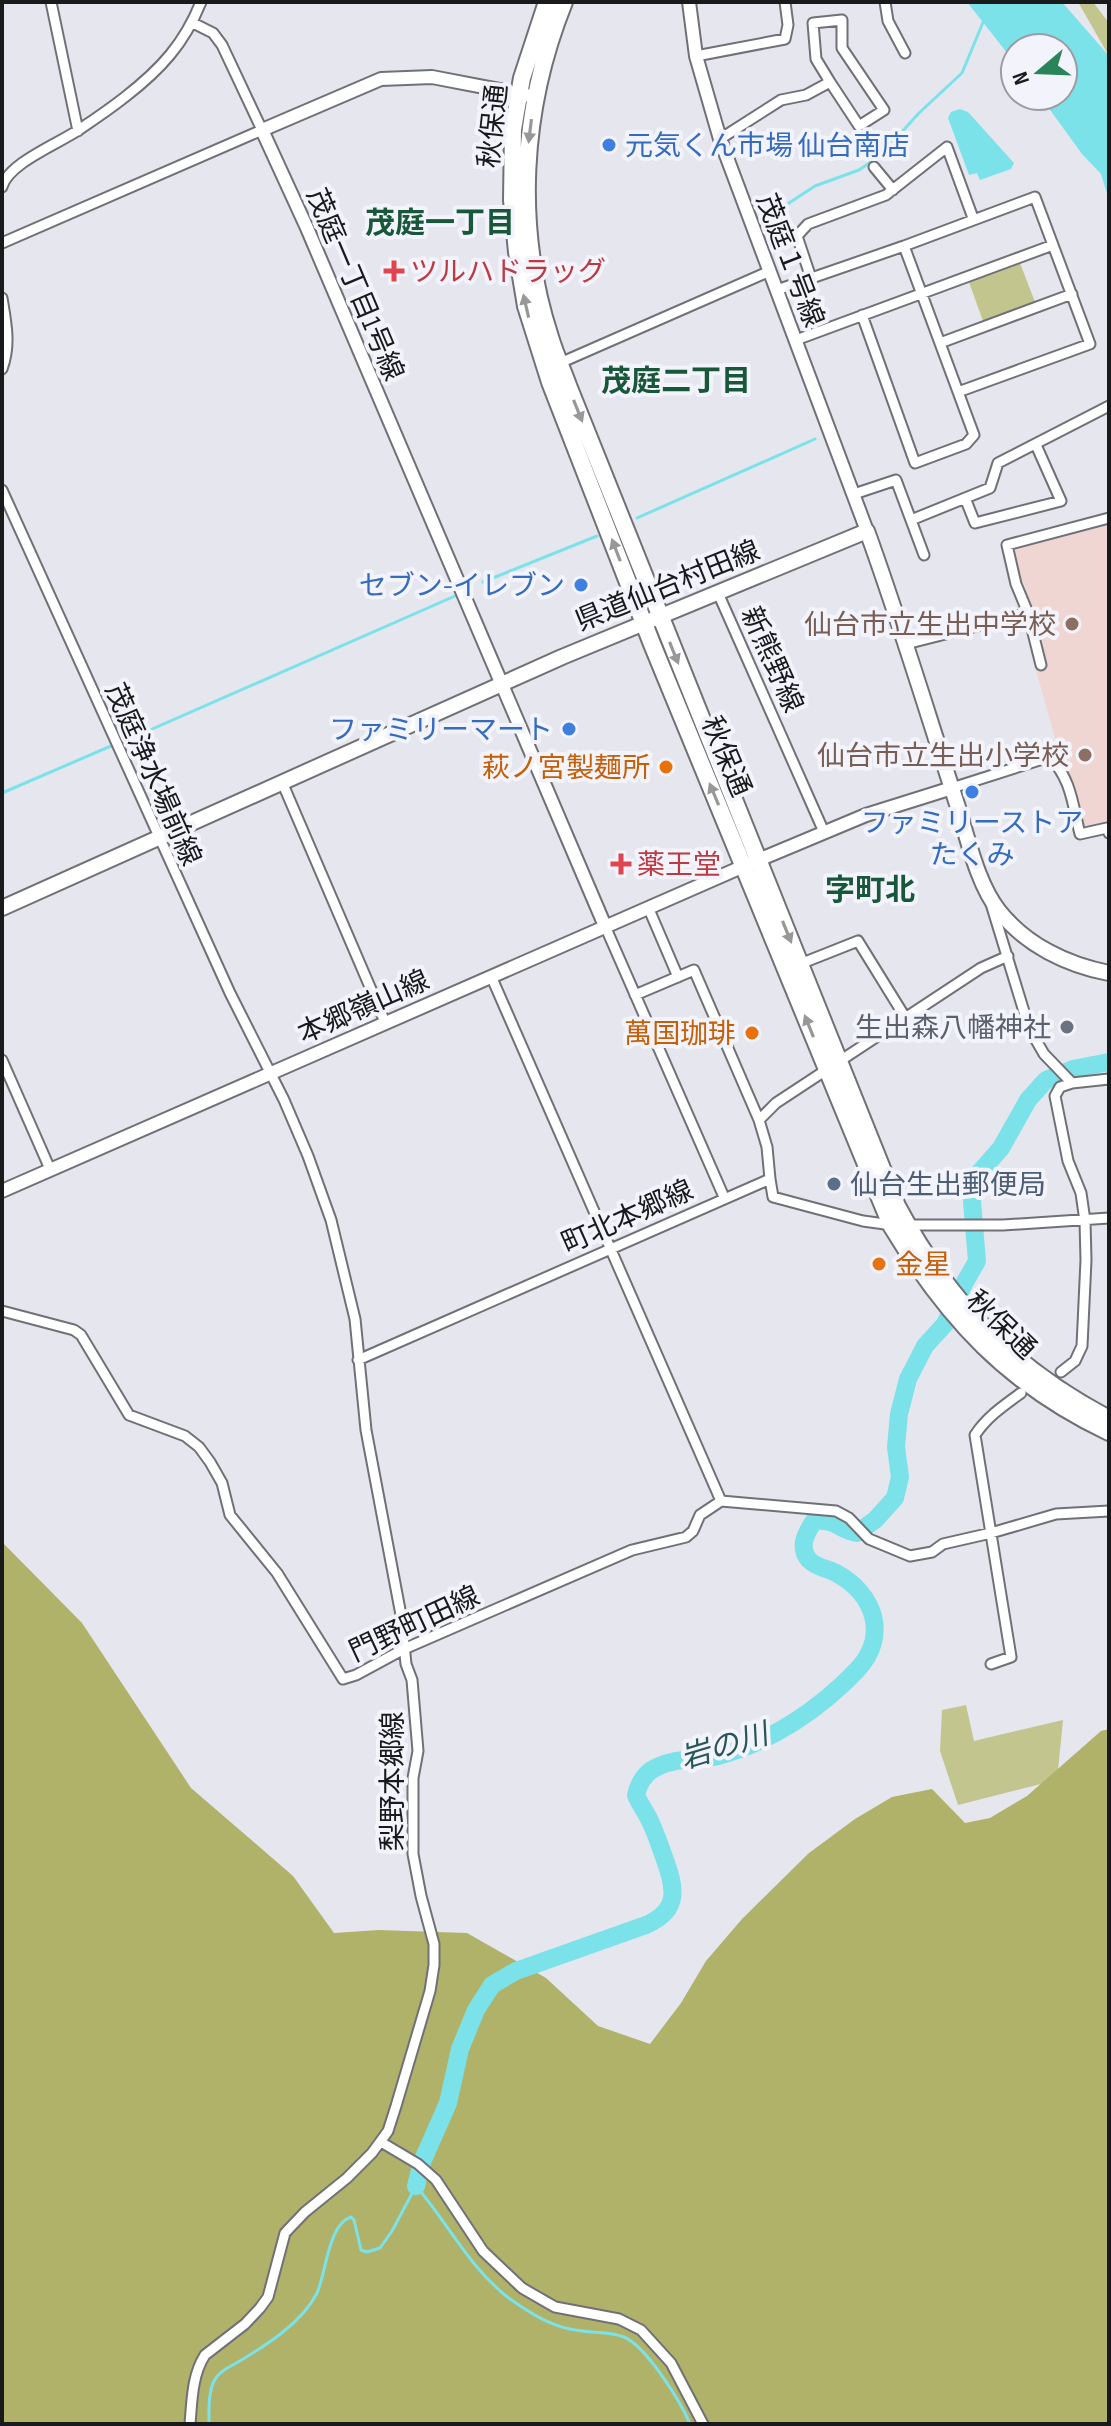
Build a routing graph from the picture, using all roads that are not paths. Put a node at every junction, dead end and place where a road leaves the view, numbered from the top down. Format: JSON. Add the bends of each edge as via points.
{"nodes":[{"id":1,"x":51,"y":2,"type":"edge"},
{"id":2,"x":201,"y":2,"type":"edge"},
{"id":3,"x":547,"y":2,"type":"edge"},
{"id":4,"x":564,"y":2,"type":"edge"},
{"id":5,"x":689,"y":2,"type":"edge"},
{"id":6,"x":785,"y":2,"type":"edge"},
{"id":7,"x":885,"y":2,"type":"edge"},
{"id":8,"x":193,"y":23,"type":"junction"},
{"id":9,"x":905,"y":53,"type":"dead end"},
{"id":10,"x":696,"y":56,"type":"junction"},
{"id":11,"x":830,"y":82,"type":"junction"},
{"id":12,"x":528,"y":95,"type":"junction"},
{"id":13,"x":262,"y":130,"type":"junction"},
{"id":14,"x":78,"y":131,"type":"junction"},
{"id":15,"x":720,"y":139,"type":"junction"},
{"id":16,"x":874,"y":167,"type":"dead end"},
{"id":17,"x":2,"y":187,"type":"edge"},
{"id":18,"x":893,"y":190,"type":"junction"},
{"id":19,"x":973,"y":218,"type":"junction"},
{"id":20,"x":2,"y":243,"type":"edge"},
{"id":21,"x":1053,"y":245,"type":"junction"},
{"id":22,"x":904,"y":246,"type":"junction"},
{"id":23,"x":770,"y":271,"type":"junction"},
{"id":24,"x":811,"y":278,"type":"junction"},
{"id":25,"x":777,"y":290,"type":"junction"},
{"id":26,"x":921,"y":294,"type":"junction"},
{"id":27,"x":1072,"y":294,"type":"junction"},
{"id":28,"x":2,"y":298,"type":"edge"},
{"id":29,"x":862,"y":315,"type":"junction"},
{"id":30,"x":796,"y":340,"type":"junction"},
{"id":31,"x":940,"y":343,"type":"junction"},
{"id":32,"x":560,"y":363,"type":"junction"},
{"id":33,"x":2,"y":369,"type":"edge"},
{"id":34,"x":958,"y":392,"type":"junction"},
{"id":35,"x":1109,"y":406,"type":"edge"},
{"id":36,"x":1036,"y":445,"type":"junction"},
{"id":37,"x":2,"y":490,"type":"edge"},
{"id":38,"x":854,"y":494,"type":"junction"},
{"id":39,"x":965,"y":498,"type":"junction"},
{"id":40,"x":1109,"y":518,"type":"edge"},
{"id":41,"x":911,"y":520,"type":"junction"},
{"id":42,"x":867,"y":531,"type":"junction"},
{"id":43,"x":924,"y":555,"type":"dead end"},
{"id":44,"x":718,"y":593,"type":"junction"},
{"id":45,"x":1028,"y":613,"type":"junction"},
{"id":46,"x":652,"y":619,"type":"junction"},
{"id":47,"x":906,"y":644,"type":"junction"},
{"id":48,"x":1041,"y":665,"type":"dead end"},
{"id":49,"x":501,"y":684,"type":"junction"},
{"id":50,"x":282,"y":782,"type":"junction"},
{"id":51,"x":952,"y":788,"type":"junction"},
{"id":52,"x":824,"y":832,"type":"junction"},
{"id":53,"x":1109,"y":833,"type":"edge"},
{"id":54,"x":158,"y":837,"type":"junction"},
{"id":55,"x":751,"y":863,"type":"junction"},
{"id":56,"x":988,"y":896,"type":"junction"},
{"id":57,"x":648,"y":907,"type":"junction"},
{"id":58,"x":2,"y":908,"type":"edge"},
{"id":59,"x":605,"y":926,"type":"junction"},
{"id":60,"x":1008,"y":956,"type":"junction"},
{"id":61,"x":800,"y":964,"type":"junction"},
{"id":62,"x":1109,"y":973,"type":"edge"},
{"id":63,"x":491,"y":976,"type":"junction"},
{"id":64,"x":678,"y":977,"type":"junction"},
{"id":65,"x":635,"y":995,"type":"junction"},
{"id":66,"x":905,"y":1017,"type":"junction"},
{"id":67,"x":385,"y":1022,"type":"junction"},
{"id":68,"x":2,"y":1060,"type":"edge"},
{"id":69,"x":833,"y":1066,"type":"junction"},
{"id":70,"x":272,"y":1072,"type":"junction"},
{"id":71,"x":1109,"y":1079,"type":"edge"},
{"id":72,"x":1069,"y":1081,"type":"junction"},
{"id":73,"x":759,"y":1120,"type":"junction"},
{"id":74,"x":50,"y":1169,"type":"junction"},
{"id":75,"x":770,"y":1179,"type":"junction"},
{"id":76,"x":2,"y":1191,"type":"edge"},
{"id":77,"x":724,"y":1197,"type":"junction"},
{"id":78,"x":1109,"y":1218,"type":"edge"},
{"id":79,"x":1085,"y":1221,"type":"junction"},
{"id":80,"x":899,"y":1225,"type":"junction"},
{"id":81,"x":610,"y":1249,"type":"junction"},
{"id":82,"x":2,"y":1311,"type":"edge"},
{"id":83,"x":959,"y":1312,"type":"junction"},
{"id":84,"x":358,"y":1360,"type":"junction"},
{"id":85,"x":1061,"y":1372,"type":"dead end"},
{"id":86,"x":1021,"y":1393,"type":"dead end"},
{"id":87,"x":1109,"y":1419,"type":"edge"},
{"id":88,"x":1109,"y":1432,"type":"edge"},
{"id":89,"x":721,"y":1501,"type":"junction"},
{"id":90,"x":1109,"y":1511,"type":"edge"},
{"id":91,"x":991,"y":1533,"type":"junction"},
{"id":92,"x":404,"y":1649,"type":"junction"},
{"id":93,"x":991,"y":1664,"type":"dead end"},
{"id":94,"x":381,"y":2142,"type":"junction"},
{"id":95,"x":190,"y":2424,"type":"edge"},
{"id":96,"x":703,"y":2424,"type":"edge"}],
"edges":[{"from":1,"to":14,"type":"street"},
{"from":2,"to":8,"type":"street"},
{"from":3,"to":12,"type":"highway","name":"秋保通","via":[[537,28]]},
{"from":4,"to":12,"type":"highway","name":"秋保通"},
{"from":5,"to":10,"type":"street","name":"茂庭１号線"},
{"from":6,"to":10,"type":"street","via":[[785,39]]},
{"from":7,"to":9,"type":"street","via":[[888,21]]},
{"from":8,"to":13,"type":"street","via":[[213,33],[222,45]]},
{"from":8,"to":14,"type":"street","via":[[167,60]]},
{"from":10,"to":15,"type":"street","name":"茂庭１号線"},
{"from":11,"to":11,"type":"street","via":[[816,59],[813,23],[842,20],[842,48],[884,110],[859,126]]},
{"from":11,"to":15,"type":"street","via":[[781,100]]},
{"from":12,"to":13,"type":"street","via":[[432,77],[381,79]]},
{"from":12,"to":32,"type":"highway","name":"秋保通","one_way":true,"via":[[527,224],[537,289]]},
{"from":46,"to":12,"type":"highway","name":"秋保通","one_way":true,"via":[[550,382],[526,306],[512,200],[513,129]]},
{"from":13,"to":20,"type":"street"},
{"from":13,"to":49,"type":"street","name":"茂庭一丁目1号線"},
{"from":14,"to":17,"type":"street","via":[[21,165]]},
{"from":15,"to":23,"type":"street","name":"茂庭１号線"},
{"from":16,"to":18,"type":"street"},
{"from":18,"to":19,"type":"street","via":[[947,147]]},
{"from":18,"to":24,"type":"street","via":[[808,224],[797,236]]},
{"from":19,"to":21,"type":"street","via":[[1035,197]]},
{"from":19,"to":22,"type":"street"},
{"from":21,"to":26,"type":"street"},
{"from":21,"to":27,"type":"street"},
{"from":22,"to":24,"type":"street"},
{"from":22,"to":26,"type":"street"},
{"from":23,"to":25,"type":"street","name":"茂庭１号線"},
{"from":23,"to":32,"type":"street"},
{"from":24,"to":25,"type":"street"},
{"from":25,"to":30,"type":"street","name":"茂庭１号線"},
{"from":26,"to":29,"type":"street"},
{"from":26,"to":31,"type":"street"},
{"from":27,"to":31,"type":"street"},
{"from":27,"to":34,"type":"street","via":[[1090,344]]},
{"from":28,"to":33,"type":"street","via":[[8,339]]},
{"from":29,"to":30,"type":"street"},
{"from":29,"to":34,"type":"street","via":[[915,463],[966,444],[974,435]]},
{"from":30,"to":38,"type":"street","name":"茂庭１号線"},
{"from":31,"to":34,"type":"street"},
{"from":32,"to":46,"type":"highway","name":"秋保通","one_way":true},
{"from":35,"to":36,"type":"street"},
{"from":36,"to":39,"type":"street","via":[[998,463],[990,488]]},
{"from":36,"to":39,"type":"street","via":[[1061,501],[975,523]]},
{"from":37,"to":54,"type":"street","name":"茂庭浄水場前線"},
{"from":38,"to":41,"type":"street","via":[[896,480]]},
{"from":38,"to":42,"type":"street","name":"茂庭１号線"},
{"from":39,"to":41,"type":"street"},
{"from":40,"to":45,"type":"street","via":[[1007,545]]},
{"from":41,"to":43,"type":"street"},
{"from":42,"to":44,"type":"main road","name":"県道仙台村田線"},
{"from":42,"to":47,"type":"main road"},
{"from":44,"to":46,"type":"main road","name":"県道仙台村田線"},
{"from":44,"to":52,"type":"street","name":"新熊野線"},
{"from":45,"to":47,"type":"street"},
{"from":45,"to":48,"type":"street"},
{"from":46,"to":49,"type":"main road","name":"県道仙台村田線"},
{"from":46,"to":55,"type":"highway","name":"秋保通"},
{"from":47,"to":51,"type":"main road"},
{"from":49,"to":50,"type":"main road","name":"県道仙台村田線"},
{"from":49,"to":59,"type":"street","name":"茂庭一丁目1号線"},
{"from":50,"to":54,"type":"main road","name":"県道仙台村田線"},
{"from":50,"to":67,"type":"street"},
{"from":51,"to":52,"type":"street","name":"本郷嶺山線"},
{"from":51,"to":53,"type":"street","via":[[1049,757],[1067,779],[1080,834],[1107,828]]},
{"from":51,"to":56,"type":"main road"},
{"from":52,"to":55,"type":"street","name":"本郷嶺山線"},
{"from":54,"to":58,"type":"main road","name":"県道仙台村田線"},
{"from":54,"to":70,"type":"street","name":"茂庭浄水場前線"},
{"from":55,"to":57,"type":"street","name":"本郷嶺山線"},
{"from":55,"to":61,"type":"highway","name":"秋保通","one_way":true},
{"from":69,"to":55,"type":"highway","name":"秋保通","one_way":true},
{"from":56,"to":60,"type":"street"},
{"from":56,"to":62,"type":"main road","via":[[1018,930],[1046,951]]},
{"from":57,"to":59,"type":"street","name":"本郷嶺山線"},
{"from":57,"to":64,"type":"street"},
{"from":59,"to":63,"type":"street","name":"本郷嶺山線"},
{"from":59,"to":65,"type":"street"},
{"from":60,"to":66,"type":"street"},
{"from":60,"to":72,"type":"street","via":[[1029,1028]]},
{"from":61,"to":66,"type":"street","via":[[858,941]]},
{"from":61,"to":69,"type":"highway","name":"秋保通"},
{"from":63,"to":67,"type":"street","name":"本郷嶺山線"},
{"from":63,"to":81,"type":"street"},
{"from":64,"to":65,"type":"street"},
{"from":64,"to":73,"type":"street","via":[[694,970]]},
{"from":65,"to":77,"type":"street"},
{"from":66,"to":69,"type":"street"},
{"from":67,"to":70,"type":"street","name":"本郷嶺山線"},
{"from":68,"to":74,"type":"street"},
{"from":69,"to":73,"type":"street"},
{"from":69,"to":80,"type":"highway","name":"秋保通","via":[[885,1179]]},
{"from":70,"to":74,"type":"street","name":"本郷嶺山線"},
{"from":70,"to":84,"type":"street","name":"梨野本郷線","via":[[331,1220],[355,1319]]},
{"from":71,"to":72,"type":"street"},
{"from":72,"to":79,"type":"street","via":[[1055,1096]]},
{"from":73,"to":75,"type":"street"},
{"from":74,"to":76,"type":"street","name":"本郷嶺山線"},
{"from":75,"to":77,"type":"street","name":"町北本郷線"},
{"from":75,"to":80,"type":"street","via":[[773,1197]]},
{"from":77,"to":81,"type":"street","name":"町北本郷線"},
{"from":78,"to":79,"type":"street"},
{"from":79,"to":80,"type":"street"},
{"from":79,"to":85,"type":"street","via":[[1082,1346]]},
{"from":80,"to":83,"type":"highway","name":"秋保通"},
{"from":81,"to":84,"type":"street","name":"町北本郷線"},
{"from":81,"to":89,"type":"street"},
{"from":82,"to":92,"type":"street","name":"門野町田線","via":[[74,1330],[129,1415],[178,1432],[199,1447],[222,1483],[230,1515],[277,1573],[343,1679]]},
{"from":83,"to":87,"type":"highway","name":"秋保通","via":[[1056,1389]]},
{"from":83,"to":88,"type":"highway","name":"秋保通","via":[[1016,1376]]},
{"from":84,"to":92,"type":"street","name":"梨野本郷線"},
{"from":86,"to":91,"type":"street","via":[[975,1435]]},
{"from":89,"to":91,"type":"street","via":[[844,1514],[869,1539],[910,1556]]},
{"from":89,"to":92,"type":"street","name":"門野町田線","via":[[700,1515],[686,1537],[632,1550]]},
{"from":90,"to":91,"type":"street","via":[[1056,1514]]},
{"from":91,"to":93,"type":"street","via":[[1011,1657]]},
{"from":92,"to":94,"type":"street","name":"梨野本郷線","via":[[418,1751],[413,1854],[434,1965],[391,2124]]},
{"from":94,"to":95,"type":"street","name":"梨野本郷線","via":[[285,2233],[268,2297],[200,2362]]},
{"from":94,"to":96,"type":"street","via":[[428,2172],[483,2251],[522,2288],[555,2307],[619,2319],[648,2336],[671,2363]]}]}
